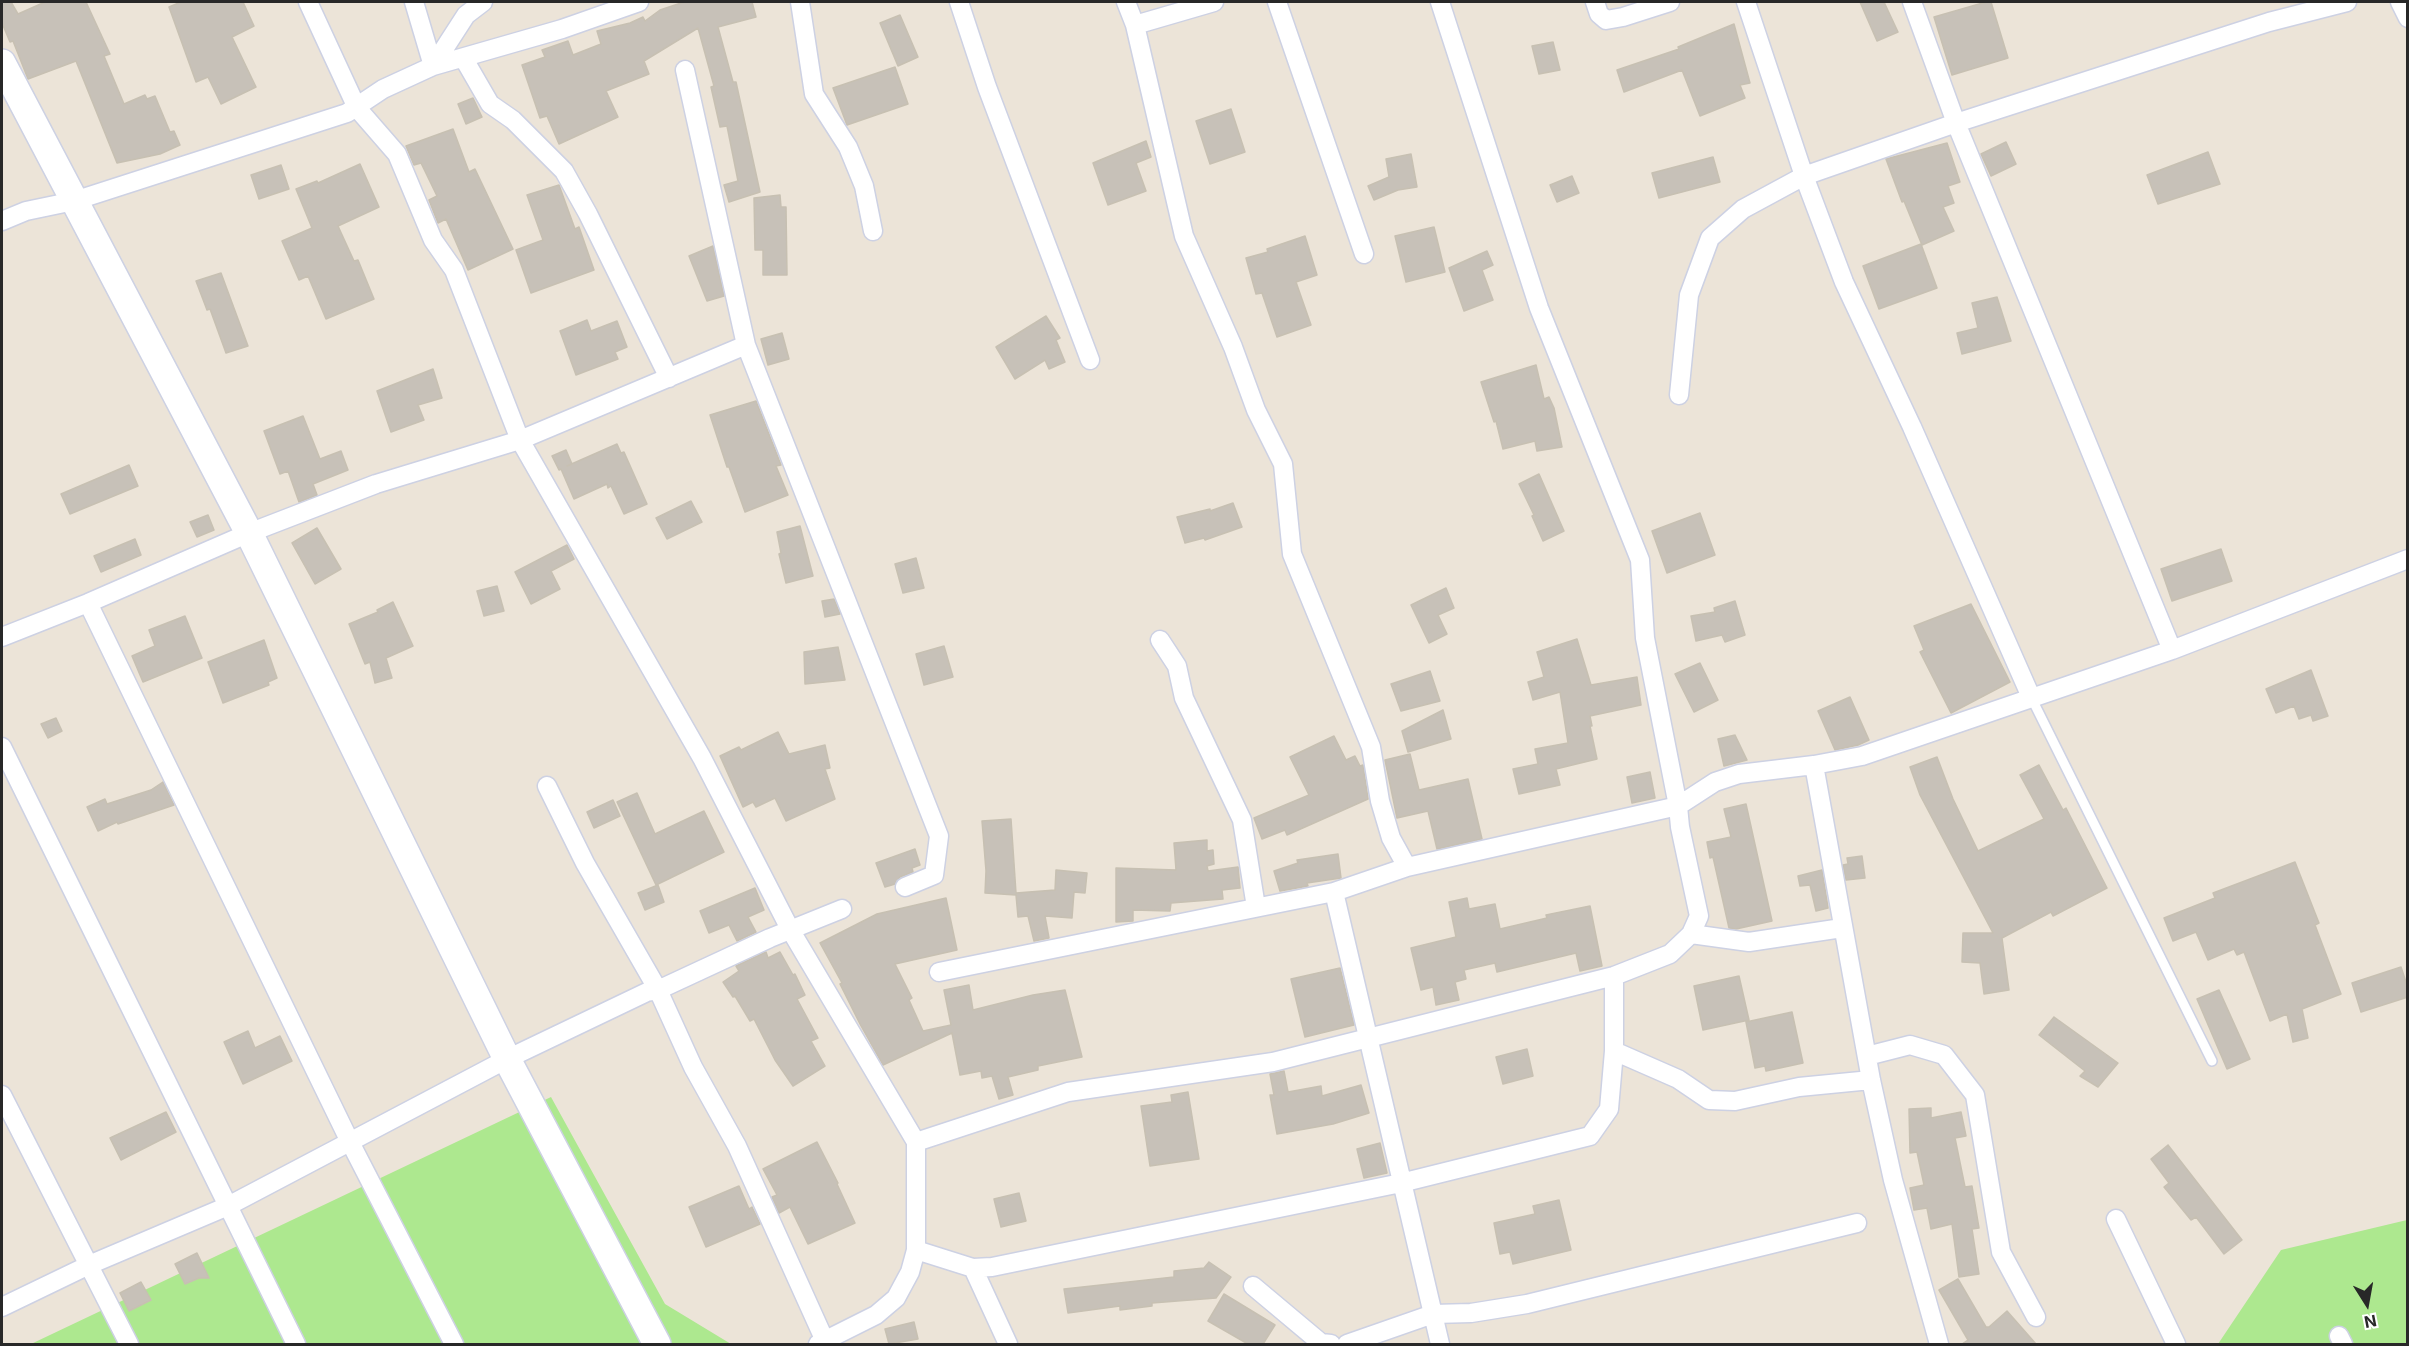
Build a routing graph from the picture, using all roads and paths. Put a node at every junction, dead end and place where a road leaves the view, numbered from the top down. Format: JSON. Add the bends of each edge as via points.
{"nodes":[{"id":1,"x":308,"y":2,"type":"edge"},
{"id":2,"x":414,"y":2,"type":"edge"},
{"id":3,"x":483,"y":2,"type":"edge"},
{"id":4,"x":639,"y":2,"type":"edge"},
{"id":5,"x":800,"y":2,"type":"edge"},
{"id":6,"x":959,"y":2,"type":"edge"},
{"id":7,"x":1126,"y":2,"type":"edge"},
{"id":8,"x":1214,"y":2,"type":"edge"},
{"id":9,"x":1277,"y":2,"type":"edge"},
{"id":10,"x":1440,"y":2,"type":"edge"},
{"id":11,"x":1595,"y":2,"type":"edge"},
{"id":12,"x":1670,"y":2,"type":"edge"},
{"id":13,"x":1746,"y":2,"type":"edge"},
{"id":14,"x":1912,"y":2,"type":"edge"},
{"id":15,"x":2346,"y":2,"type":"edge"},
{"id":16,"x":2400,"y":2,"type":"edge"},
{"id":17,"x":600,"y":8,"type":"edge"},
{"id":18,"x":2408,"y":18,"type":"edge"},
{"id":19,"x":1135,"y":25,"type":"junction"},
{"id":20,"x":464,"y":59,"type":"junction"},
{"id":21,"x":2,"y":63,"type":"edge"},
{"id":22,"x":433,"y":66,"type":"junction"},
{"id":23,"x":685,"y":70,"type":"dead end"},
{"id":24,"x":357,"y":108,"type":"junction"},
{"id":25,"x":1956,"y":123,"type":"junction"},
{"id":26,"x":1804,"y":176,"type":"junction"},
{"id":27,"x":75,"y":201,"type":"junction"},
{"id":28,"x":2,"y":221,"type":"edge"},
{"id":29,"x":873,"y":231,"type":"dead end"},
{"id":30,"x":1364,"y":255,"type":"dead end"},
{"id":31,"x":746,"y":345,"type":"junction"},
{"id":32,"x":1090,"y":360,"type":"dead end"},
{"id":33,"x":669,"y":378,"type":"junction"},
{"id":34,"x":1679,"y":395,"type":"dead end"},
{"id":35,"x":520,"y":440,"type":"junction"},
{"id":36,"x":249,"y":533,"type":"junction"},
{"id":37,"x":2408,"y":559,"type":"edge"},
{"id":38,"x":88,"y":603,"type":"junction"},
{"id":39,"x":2,"y":637,"type":"edge"},
{"id":40,"x":1160,"y":640,"type":"dead end"},
{"id":41,"x":2172,"y":650,"type":"junction"},
{"id":42,"x":2031,"y":697,"type":"junction"},
{"id":43,"x":2,"y":747,"type":"edge"},
{"id":44,"x":1814,"y":765,"type":"junction"},
{"id":45,"x":547,"y":786,"type":"dead end"},
{"id":46,"x":1678,"y":806,"type":"junction"},
{"id":47,"x":1407,"y":867,"type":"junction"},
{"id":48,"x":905,"y":887,"type":"dead end"},
{"id":49,"x":1334,"y":892,"type":"junction"},
{"id":50,"x":1256,"y":908,"type":"junction"},
{"id":51,"x":842,"y":909,"type":"dead end"},
{"id":52,"x":1842,"y":928,"type":"junction"},
{"id":53,"x":791,"y":931,"type":"junction"},
{"id":54,"x":1691,"y":934,"type":"junction"},
{"id":55,"x":939,"y":972,"type":"dead end"},
{"id":56,"x":1614,"y":976,"type":"junction"},
{"id":57,"x":658,"y":990,"type":"junction"},
{"id":58,"x":1366,"y":1038,"type":"junction"},
{"id":59,"x":1614,"y":1051,"type":"junction"},
{"id":60,"x":1867,"y":1056,"type":"junction"},
{"id":61,"x":507,"y":1059,"type":"junction"},
{"id":62,"x":2212,"y":1061,"type":"dead end"},
{"id":63,"x":1871,"y":1080,"type":"junction"},
{"id":64,"x":2,"y":1095,"type":"edge"},
{"id":65,"x":350,"y":1142,"type":"junction"},
{"id":66,"x":916,"y":1142,"type":"junction"},
{"id":67,"x":1401,"y":1183,"type":"junction"},
{"id":68,"x":228,"y":1206,"type":"junction"},
{"id":69,"x":2116,"y":1219,"type":"dead end"},
{"id":70,"x":1857,"y":1223,"type":"dead end"},
{"id":71,"x":916,"y":1250,"type":"junction"},
{"id":72,"x":89,"y":1265,"type":"junction"},
{"id":73,"x":973,"y":1268,"type":"junction"},
{"id":74,"x":1253,"y":1287,"type":"dead end"},
{"id":75,"x":2,"y":1306,"type":"edge"},
{"id":76,"x":1433,"y":1314,"type":"junction"},
{"id":77,"x":2037,"y":1317,"type":"dead end"},
{"id":78,"x":822,"y":1343,"type":"edge"},
{"id":79,"x":129,"y":1344,"type":"edge"},
{"id":80,"x":296,"y":1344,"type":"edge"},
{"id":81,"x":454,"y":1344,"type":"edge"},
{"id":82,"x":657,"y":1344,"type":"edge"},
{"id":83,"x":1008,"y":1344,"type":"edge"},
{"id":84,"x":1331,"y":1344,"type":"edge"},
{"id":85,"x":1347,"y":1344,"type":"edge"},
{"id":86,"x":1440,"y":1344,"type":"edge"},
{"id":87,"x":1939,"y":1344,"type":"edge"},
{"id":88,"x":2176,"y":1344,"type":"edge"}],
"edges":[{"from":1,"to":24,"type":"street"},
{"from":2,"to":22,"type":"street"},
{"from":3,"to":22,"type":"street","via":[[466,15]]},
{"from":4,"to":17,"type":"street"},
{"from":5,"to":29,"type":"street","via":[[814,94],[848,147],[864,186]]},
{"from":6,"to":32,"type":"street"},
{"from":7,"to":19,"type":"street"},
{"from":8,"to":19,"type":"street"},
{"from":9,"to":30,"type":"street"},
{"from":10,"to":46,"type":"street","via":[[1539,308],[1641,560],[1645,638]]},
{"from":11,"to":12,"type":"street","via":[[1606,20]]},
{"from":13,"to":26,"type":"street"},
{"from":14,"to":25,"type":"street"},
{"from":15,"to":25,"type":"street","via":[[2269,22]]},
{"from":16,"to":18,"type":"street"},
{"from":17,"to":20,"type":"street"},
{"from":19,"to":47,"type":"street","via":[[1185,236],[1282,464],[1292,554],[1371,747],[1391,838]]},
{"from":20,"to":22,"type":"street"},
{"from":20,"to":33,"type":"street","via":[[490,104],[513,120],[564,171]]},
{"from":21,"to":27,"type":"street"},
{"from":22,"to":24,"type":"street","via":[[383,89]]},
{"from":23,"to":31,"type":"street"},
{"from":24,"to":27,"type":"street"},
{"from":24,"to":35,"type":"street","via":[[397,154],[432,240],[454,270]]},
{"from":25,"to":26,"type":"street"},
{"from":25,"to":41,"type":"street"},
{"from":26,"to":34,"type":"street","via":[[1743,209],[1710,238],[1689,294]]},
{"from":26,"to":42,"type":"street","via":[[1844,282]]},
{"from":27,"to":28,"type":"street","via":[[26,211]]},
{"from":27,"to":36,"type":"street"},
{"from":31,"to":33,"type":"street"},
{"from":31,"to":48,"type":"street","via":[[939,837],[934,875]]},
{"from":33,"to":35,"type":"street"},
{"from":35,"to":36,"type":"street","via":[[376,484]]},
{"from":35,"to":53,"type":"street","via":[[702,758]]},
{"from":36,"to":38,"type":"street"},
{"from":36,"to":61,"type":"street"},
{"from":37,"to":41,"type":"street"},
{"from":38,"to":39,"type":"street"},
{"from":38,"to":65,"type":"street"},
{"from":40,"to":50,"type":"street","via":[[1177,666],[1184,698],[1242,820]]},
{"from":41,"to":42,"type":"street"},
{"from":42,"to":44,"type":"street","via":[[1862,756]]},
{"from":42,"to":62,"type":"lane"},
{"from":43,"to":68,"type":"street"},
{"from":44,"to":46,"type":"street","via":[[1739,774],[1715,782]]},
{"from":44,"to":52,"type":"street"},
{"from":45,"to":57,"type":"street","via":[[585,863]]},
{"from":46,"to":47,"type":"street"},
{"from":46,"to":54,"type":"street","via":[[1699,916]]},
{"from":47,"to":49,"type":"street"},
{"from":49,"to":50,"type":"street"},
{"from":49,"to":58,"type":"street"},
{"from":50,"to":55,"type":"street"},
{"from":51,"to":53,"type":"street"},
{"from":52,"to":54,"type":"street","via":[[1749,942]]},
{"from":52,"to":60,"type":"street"},
{"from":53,"to":57,"type":"street"},
{"from":53,"to":66,"type":"street"},
{"from":54,"to":56,"type":"street","via":[[1670,954]]},
{"from":56,"to":58,"type":"street"},
{"from":56,"to":59,"type":"street"},
{"from":57,"to":61,"type":"street","via":[[646,992]]},
{"from":57,"to":78,"type":"street","via":[[693,1067],[737,1146]]},
{"from":58,"to":66,"type":"street","via":[[1273,1062],[1068,1092]]},
{"from":58,"to":67,"type":"street"},
{"from":59,"to":63,"type":"street","via":[[1677,1078],[1708,1100],[1735,1101],[1799,1087]]},
{"from":59,"to":67,"type":"street","via":[[1609,1109],[1590,1136]]},
{"from":60,"to":63,"type":"street"},
{"from":60,"to":77,"type":"street","via":[[1910,1046],[1944,1055],[1975,1095],[2001,1252]]},
{"from":61,"to":65,"type":"street"},
{"from":61,"to":82,"type":"street"},
{"from":63,"to":87,"type":"street","via":[[1893,1180]]},
{"from":64,"to":72,"type":"street"},
{"from":65,"to":68,"type":"street"},
{"from":65,"to":81,"type":"street"},
{"from":66,"to":71,"type":"street"},
{"from":67,"to":73,"type":"street"},
{"from":67,"to":76,"type":"street"},
{"from":68,"to":72,"type":"street"},
{"from":68,"to":80,"type":"street"},
{"from":69,"to":88,"type":"street"},
{"from":70,"to":76,"type":"street","via":[[1527,1304],[1472,1313]]},
{"from":71,"to":73,"type":"street"},
{"from":71,"to":78,"type":"street","via":[[897,1298],[876,1315]]},
{"from":72,"to":75,"type":"street"},
{"from":72,"to":79,"type":"street"},
{"from":73,"to":83,"type":"street"},
{"from":74,"to":84,"type":"street","via":[[1322,1343]]},
{"from":76,"to":85,"type":"street"},
{"from":76,"to":86,"type":"street"}]}
